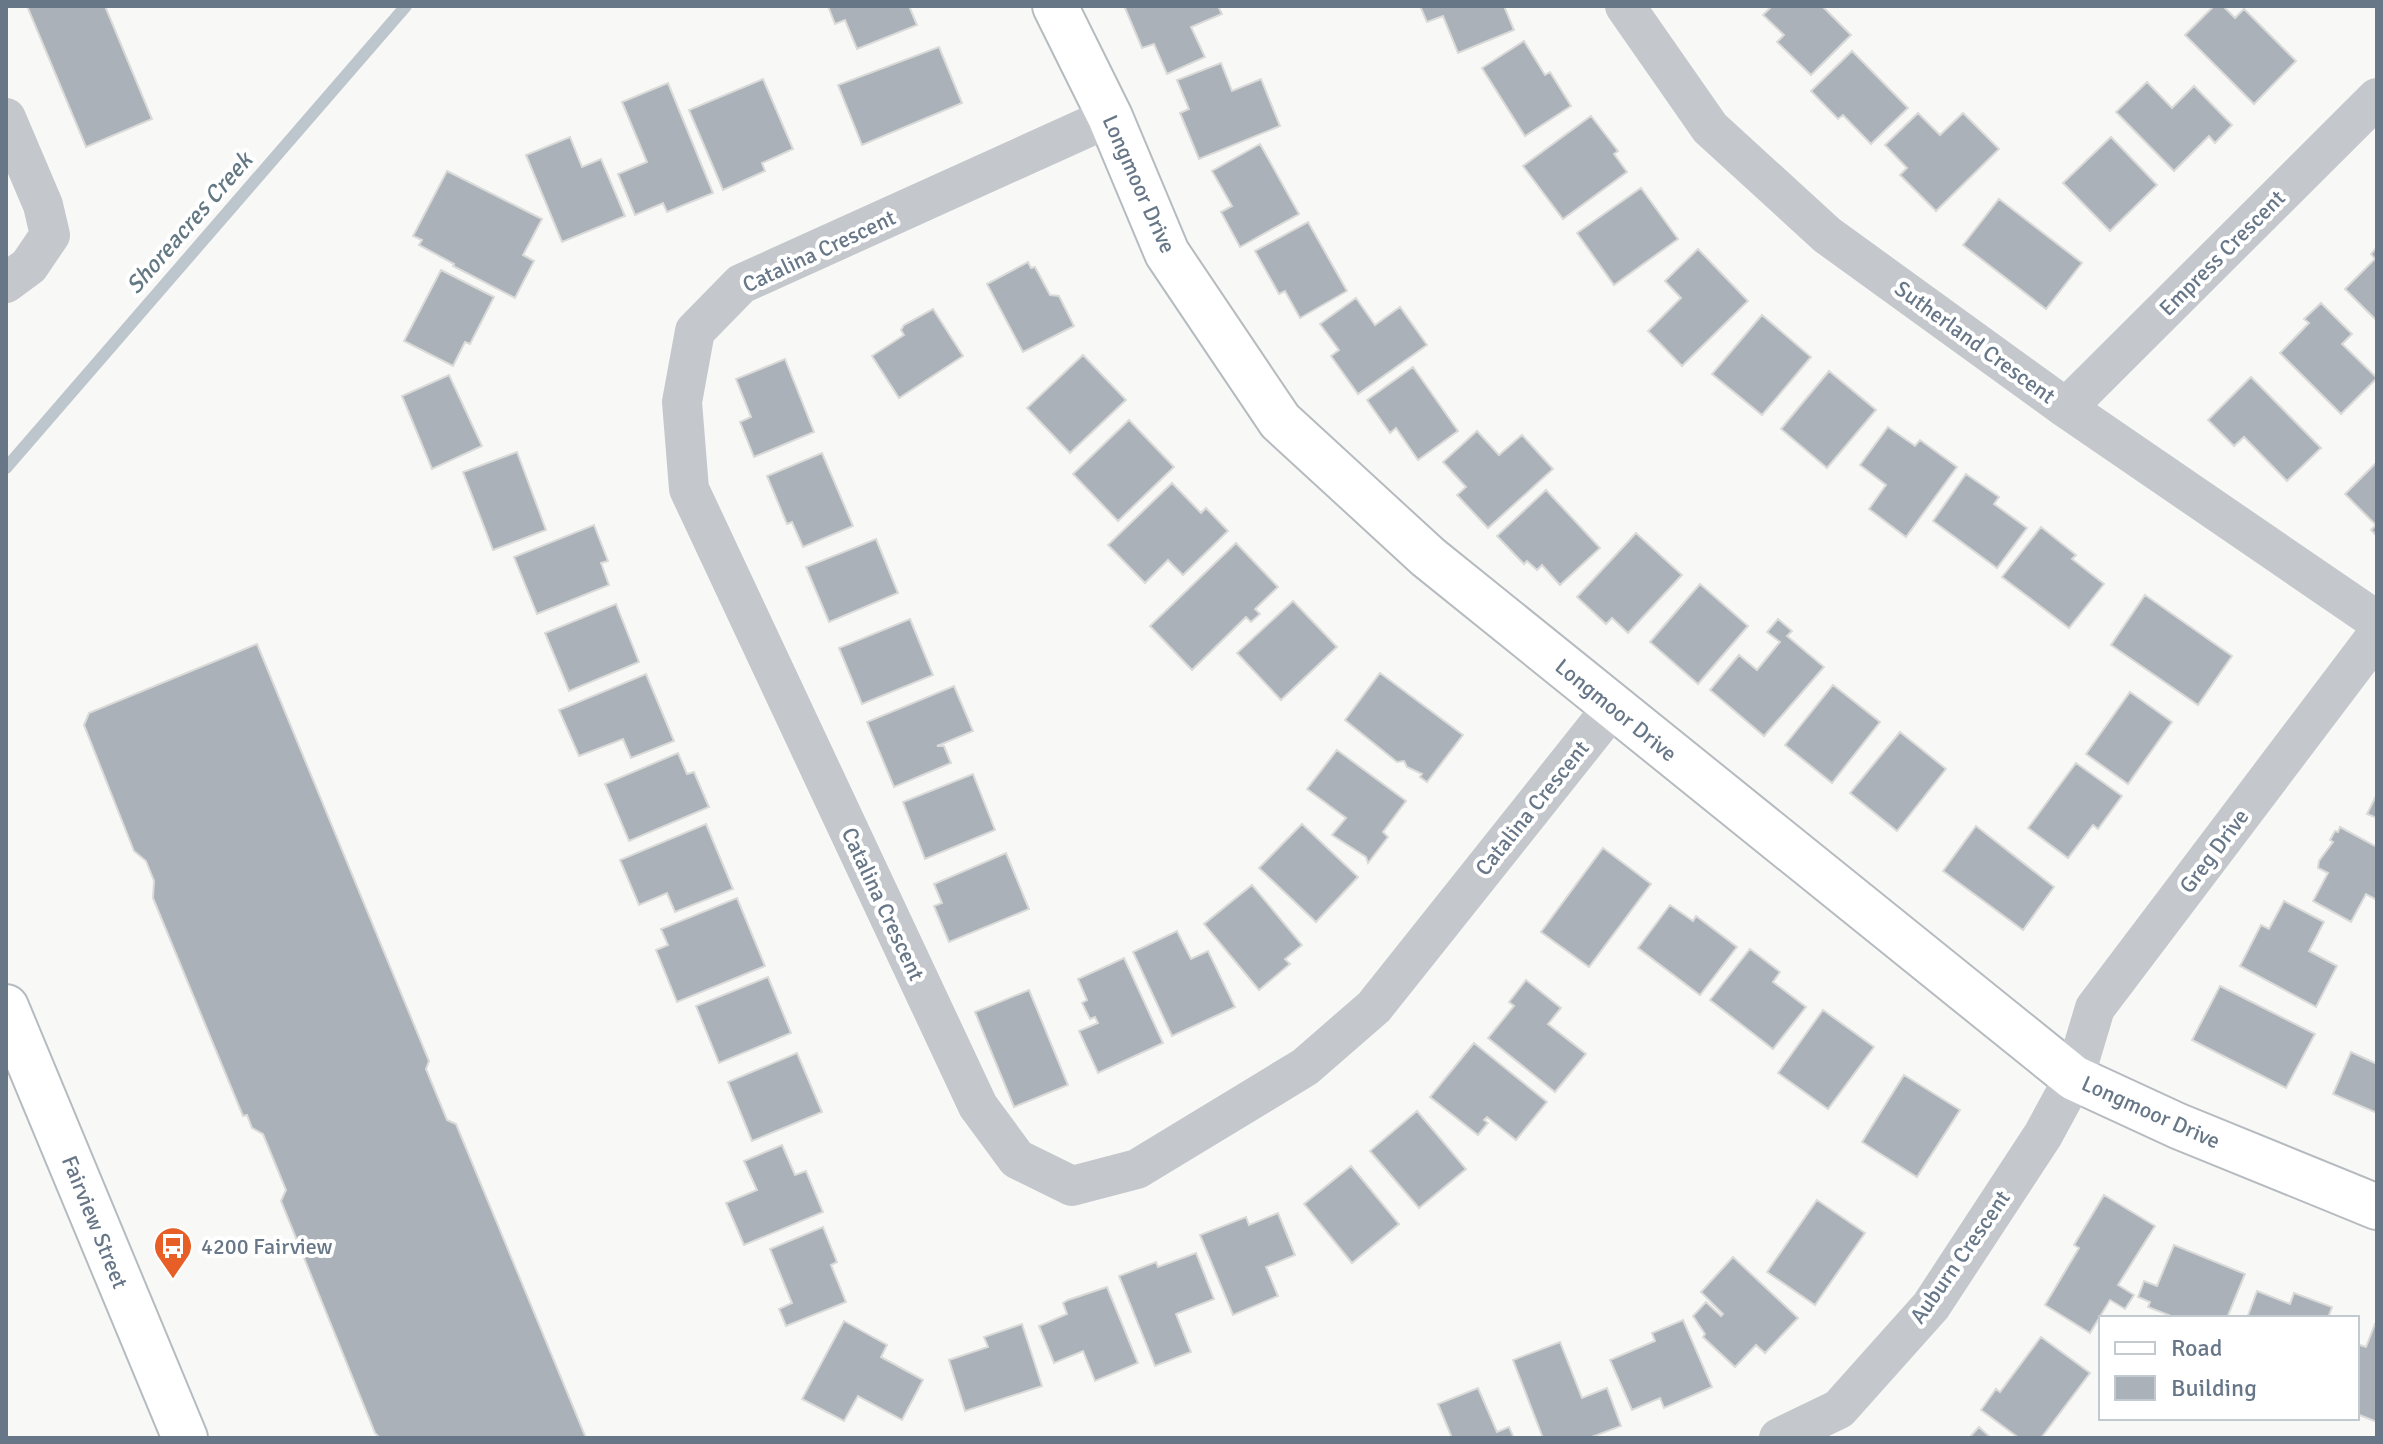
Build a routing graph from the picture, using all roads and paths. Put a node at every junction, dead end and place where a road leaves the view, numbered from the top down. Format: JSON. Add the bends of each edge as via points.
{"nodes":[{"id":1,"x":1055,"y":6,"type":"edge"},
{"id":2,"x":1625,"y":6,"type":"edge"},
{"id":3,"x":2377,"y":98,"type":"edge"},
{"id":4,"x":1110,"y":117,"type":"junction"},
{"id":5,"x":6,"y":118,"type":"edge"},
{"id":6,"x":6,"y":283,"type":"edge"},
{"id":7,"x":2066,"y":408,"type":"junction"},
{"id":8,"x":2377,"y":621,"type":"edge"},
{"id":9,"x":2377,"y":635,"type":"edge"},
{"id":10,"x":1612,"y":708,"type":"junction"},
{"id":11,"x":6,"y":1007,"type":"edge"},
{"id":12,"x":2074,"y":1078,"type":"junction"},
{"id":13,"x":2377,"y":1207,"type":"edge"},
{"id":14,"x":185,"y":1438,"type":"edge"},
{"id":15,"x":1779,"y":1438,"type":"edge"}],
"edges":[{"from":1,"to":4,"type":"street","name":"Longmoor Drive"},
{"from":2,"to":7,"type":"street","name":"Sutherland Crescent","via":[[1710,128],[1827,235]]},
{"from":3,"to":7,"type":"street","name":"Empress Crescent"},
{"from":4,"to":10,"type":"street","name":"Longmoor Drive","via":[[1167,253],[1280,421],[1428,557]]},
{"from":4,"to":10,"type":"street","name":"Catalina Crescent","via":[[741,284],[695,331],[682,402],[689,489],[978,1106],[1017,1159],[1072,1186],[1137,1169],[1305,1067],[1374,1007]]},
{"from":5,"to":6,"type":"street","via":[[43,205],[50,235],[29,266]]},
{"from":7,"to":8,"type":"street","name":"Sutherland Crescent"},
{"from":9,"to":12,"type":"street","name":"Greg Drive","via":[[2095,1008]]},
{"from":10,"to":12,"type":"street","name":"Longmoor Drive"},
{"from":11,"to":14,"type":"street","name":"Fairview Street"},
{"from":12,"to":13,"type":"street","name":"Longmoor Drive"},
{"from":12,"to":15,"type":"street","name":"Auburn Crescent","via":[[2043,1135],[1931,1306],[1839,1409]]}]}
